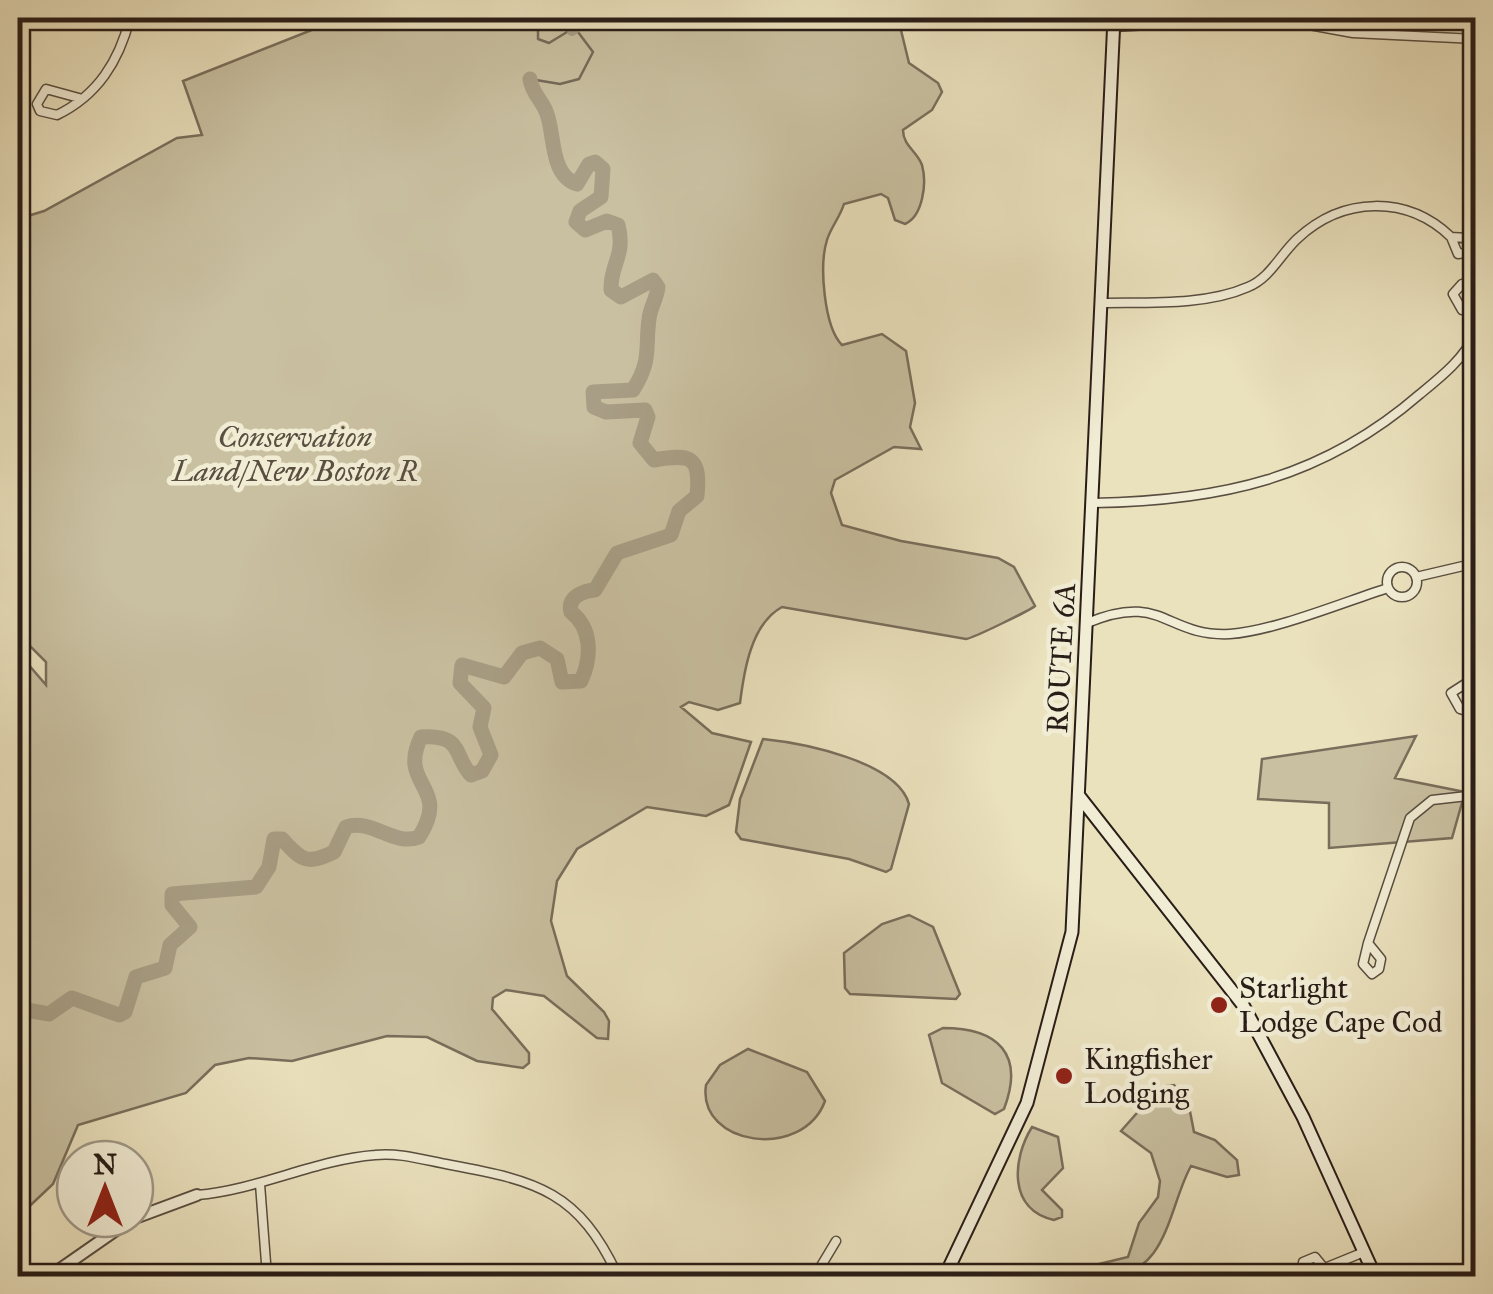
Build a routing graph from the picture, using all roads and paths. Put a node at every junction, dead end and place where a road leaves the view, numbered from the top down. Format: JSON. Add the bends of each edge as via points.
{"nodes":[{"id":1,"x":130,"y":18,"type":"edge"},
{"id":2,"x":1114,"y":22,"type":"edge"},
{"id":3,"x":1476,"y":39,"type":"edge"},
{"id":4,"x":79,"y":98,"type":"junction"},
{"id":5,"x":1451,"y":238,"type":"dead end"},
{"id":6,"x":1476,"y":286,"type":"edge"},
{"id":7,"x":1101,"y":303,"type":"junction"},
{"id":8,"x":1474,"y":312,"type":"edge"},
{"id":9,"x":1476,"y":332,"type":"edge"},
{"id":10,"x":1093,"y":503,"type":"junction"},
{"id":11,"x":1476,"y":563,"type":"edge"},
{"id":12,"x":1416,"y":577,"type":"junction"},
{"id":13,"x":1388,"y":588,"type":"junction"},
{"id":14,"x":1087,"y":623,"type":"junction"},
{"id":15,"x":1476,"y":692,"type":"edge"},
{"id":16,"x":1476,"y":714,"type":"edge"},
{"id":17,"x":1476,"y":795,"type":"edge"},
{"id":18,"x":1079,"y":796,"type":"junction"},
{"id":19,"x":1368,"y":944,"type":"dead end"},
{"id":20,"x":260,"y":1184,"type":"junction"},
{"id":21,"x":196,"y":1195,"type":"joint"},
{"id":22,"x":155,"y":1210,"type":"edge"},
{"id":23,"x":104,"y":1239,"type":"edge"},
{"id":24,"x":836,"y":1240,"type":"dead end"},
{"id":25,"x":1364,"y":1252,"type":"junction"},
{"id":26,"x":1324,"y":1268,"type":"dead end"},
{"id":27,"x":1476,"y":1271,"type":"edge"},
{"id":28,"x":50,"y":1276,"type":"edge"},
{"id":29,"x":267,"y":1276,"type":"edge"},
{"id":30,"x":618,"y":1276,"type":"edge"},
{"id":31,"x":815,"y":1276,"type":"edge"},
{"id":32,"x":945,"y":1276,"type":"edge"},
{"id":33,"x":1375,"y":1276,"type":"edge"},
{"id":34,"x":1438,"y":1276,"type":"edge"}],
"edges":[{"from":1,"to":4,"type":"street","via":[[118,59]]},
{"from":2,"to":3,"type":"street","via":[[1270,18],[1354,33]]},
{"from":2,"to":7,"type":"main road","name":"ROUTE 6A"},
{"from":4,"to":4,"type":"street","via":[[57,115],[37,104],[46,88]]},
{"from":5,"to":7,"type":"street","via":[[1409,208],[1356,209],[1313,226],[1250,286],[1201,298]]},
{"from":6,"to":8,"type":"street","via":[[1462,284],[1452,294],[1458,308]]},
{"from":7,"to":10,"type":"main road","name":"ROUTE 6A"},
{"from":9,"to":10,"type":"street","via":[[1461,356],[1406,407],[1326,458],[1228,493]]},
{"from":10,"to":14,"type":"main road","name":"ROUTE 6A"},
{"from":11,"to":12,"type":"street"},
{"from":12,"to":13,"type":"street","via":[[1409,595]]},
{"from":12,"to":13,"type":"street","via":[[1396,568]]},
{"from":13,"to":14,"type":"street","via":[[1232,634],[1196,631],[1148,610]]},
{"from":14,"to":18,"type":"main road","name":"ROUTE 6A"},
{"from":15,"to":16,"type":"street","via":[[1465,684],[1451,693],[1460,709]]},
{"from":17,"to":19,"type":"street","via":[[1432,800],[1410,818]]},
{"from":18,"to":25,"type":"main road","via":[[1243,1005]]},
{"from":18,"to":32,"type":"main road","name":"ROUTE 6A","via":[[1070,950],[1043,1052],[1018,1128]]},
{"from":20,"to":21,"type":"street"},
{"from":20,"to":29,"type":"street"},
{"from":20,"to":30,"type":"street","via":[[376,1154],[522,1179],[590,1224]]},
{"from":21,"to":22,"type":"street"},
{"from":23,"to":28,"type":"street"},
{"from":24,"to":31,"type":"street"},
{"from":25,"to":26,"type":"street"},
{"from":25,"to":33,"type":"main road"},
{"from":27,"to":34,"type":"street"}]}
